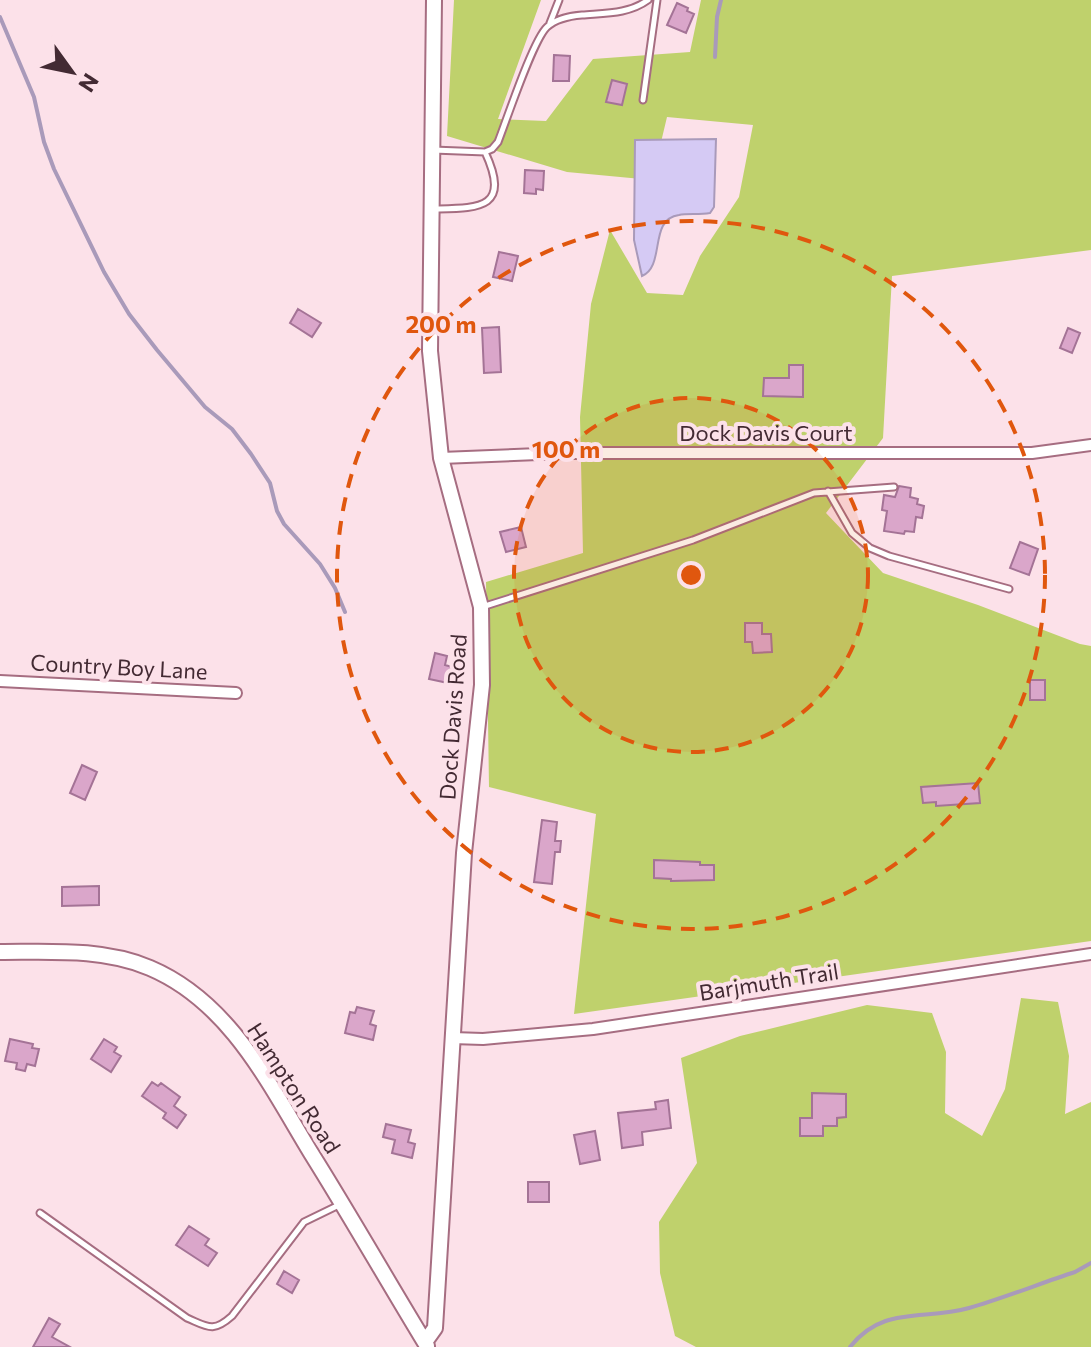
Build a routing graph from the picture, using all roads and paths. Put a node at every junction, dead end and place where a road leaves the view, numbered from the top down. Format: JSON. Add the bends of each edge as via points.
{"nodes":[{"id":1,"x":434,"y":0,"type":"edge"},
{"id":2,"x":559,"y":0,"type":"edge"},
{"id":3,"x":648,"y":0,"type":"edge"},
{"id":4,"x":657,"y":0,"type":"edge"},
{"id":5,"x":550,"y":24,"type":"junction"},
{"id":6,"x":643,"y":100,"type":"dead end"},
{"id":7,"x":432,"y":150,"type":"junction"},
{"id":8,"x":485,"y":152,"type":"junction"},
{"id":9,"x":432,"y":209,"type":"junction"},
{"id":10,"x":1091,"y":445,"type":"edge"},
{"id":11,"x":441,"y":458,"type":"junction"},
{"id":12,"x":894,"y":487,"type":"dead end"},
{"id":13,"x":828,"y":491,"type":"junction"},
{"id":14,"x":1009,"y":589,"type":"dead end"},
{"id":15,"x":481,"y":607,"type":"junction"},
{"id":16,"x":0,"y":681,"type":"edge"},
{"id":17,"x":236,"y":693,"type":"dead end"},
{"id":18,"x":0,"y":952,"type":"edge"},
{"id":19,"x":1091,"y":954,"type":"edge"},
{"id":20,"x":452,"y":1038,"type":"junction"},
{"id":21,"x":342,"y":1204,"type":"junction"},
{"id":22,"x":40,"y":1213,"type":"dead end"},
{"id":23,"x":426,"y":1344,"type":"edge"}],
"edges":[{"from":1,"to":7,"type":"street","name":"Dock Davis Road"},
{"from":2,"to":5,"type":"lane"},
{"from":3,"to":5,"type":"lane","via":[[635,9],[570,16]]},
{"from":4,"to":6,"type":"lane"},
{"from":5,"to":8,"type":"lane","via":[[538,39],[498,142]]},
{"from":7,"to":8,"type":"lane"},
{"from":7,"to":9,"type":"street","name":"Dock Davis Road"},
{"from":8,"to":9,"type":"lane","via":[[495,180],[485,204]]},
{"from":9,"to":11,"type":"street","name":"Dock Davis Road","via":[[430,351]]},
{"from":10,"to":11,"type":"street","name":"Dock Davis Court","via":[[1032,453]]},
{"from":11,"to":15,"type":"street","name":"Dock Davis Road"},
{"from":12,"to":13,"type":"lane"},
{"from":13,"to":14,"type":"lane","via":[[852,533],[870,548]]},
{"from":13,"to":15,"type":"lane"},
{"from":15,"to":20,"type":"street","name":"Dock Davis Road","via":[[482,685]]},
{"from":16,"to":17,"type":"street","name":"Country Boy Lane"},
{"from":18,"to":21,"type":"street","name":"Hampton Road","via":[[113,957],[181,984],[205,1002],[252,1057]]},
{"from":19,"to":20,"type":"street","name":"Barjmuth Trail","via":[[593,1029]]},
{"from":20,"to":23,"type":"street","name":"Dock Davis Road","via":[[435,1328]]},
{"from":21,"to":22,"type":"lane","via":[[304,1222],[232,1316],[220,1326],[208,1327],[187,1318]]},
{"from":21,"to":23,"type":"street","name":"Hampton Road"}]}
